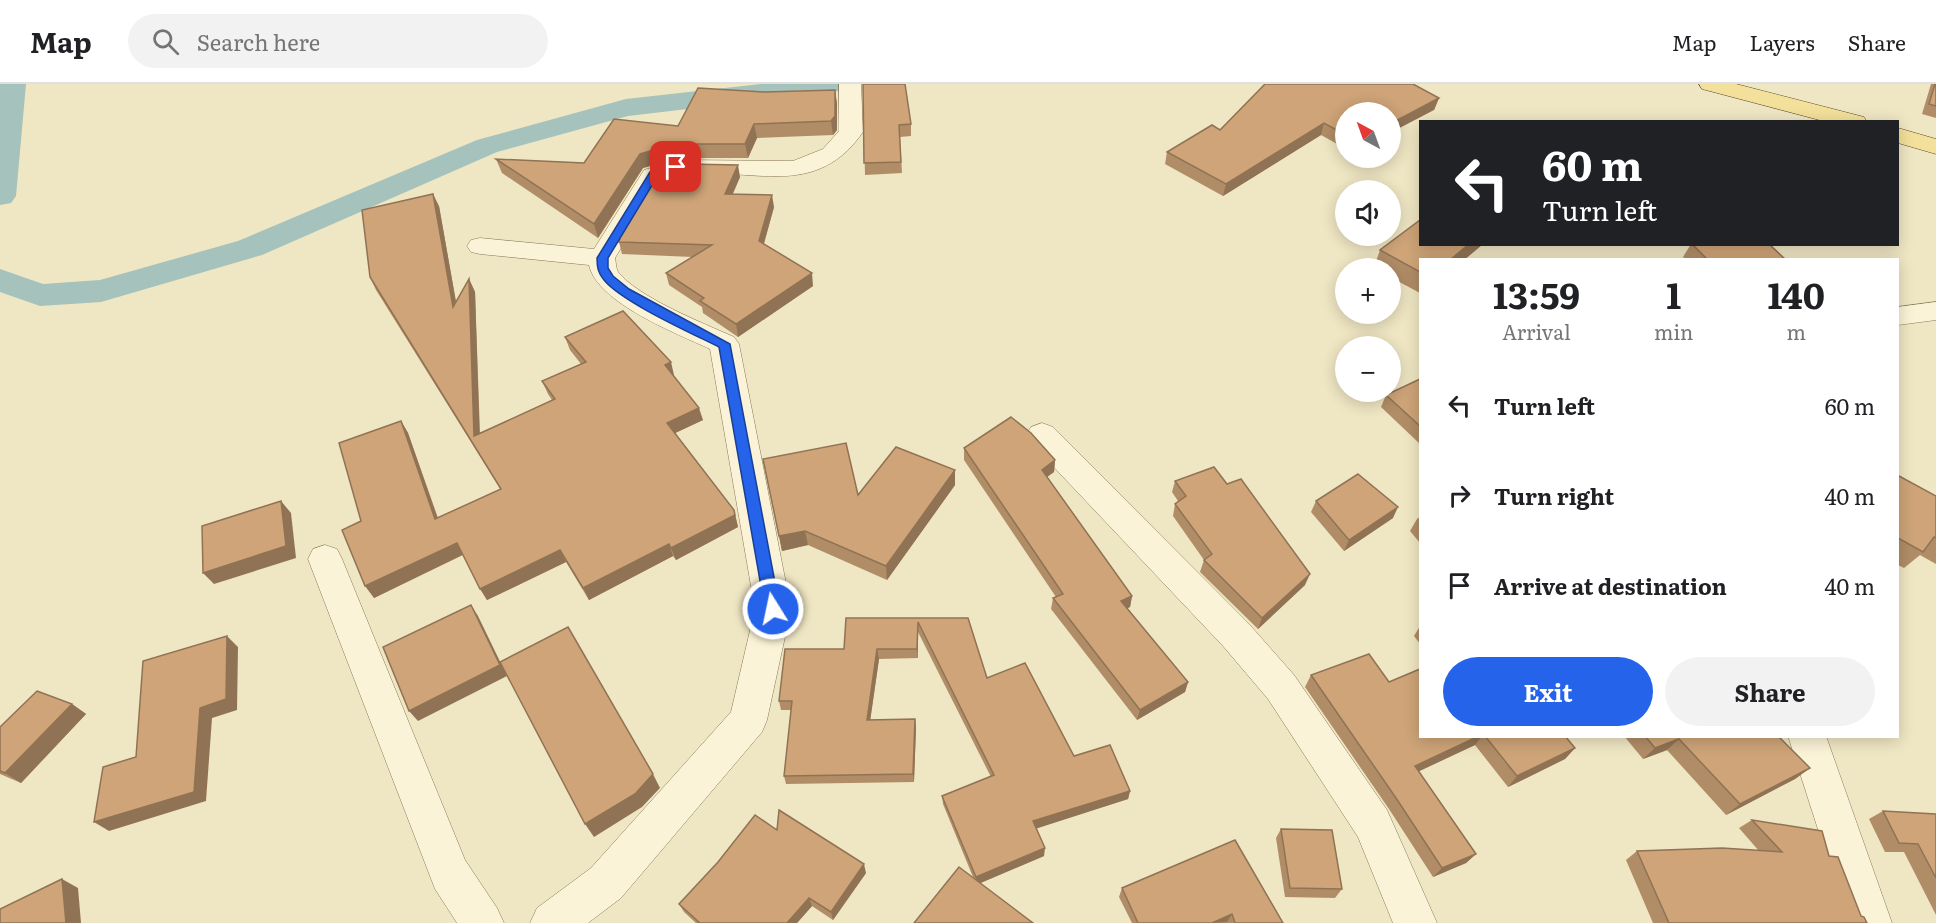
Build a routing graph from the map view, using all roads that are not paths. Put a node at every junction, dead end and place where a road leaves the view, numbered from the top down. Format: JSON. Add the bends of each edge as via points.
{"nodes":[{"id":1,"x":1710,"y":84,"type":"edge"},
{"id":2,"x":850,"y":90,"type":"edge"},
{"id":3,"x":1848,"y":120,"type":"edge"},
{"id":4,"x":1899,"y":135,"type":"edge"},
{"id":5,"x":1936,"y":147,"type":"edge"},
{"id":6,"x":480,"y":246,"type":"dead end"},
{"id":7,"x":602,"y":258,"type":"junction"},
{"id":8,"x":1936,"y":311,"type":"edge"},
{"id":9,"x":1899,"y":316,"type":"edge"},
{"id":10,"x":1042,"y":435,"type":"dead end"},
{"id":11,"x":325,"y":559,"type":"dead end"},
{"id":12,"x":1808,"y":740,"type":"dead end"},
{"id":13,"x":482,"y":923,"type":"edge"},
{"id":14,"x":552,"y":923,"type":"edge"},
{"id":15,"x":1415,"y":923,"type":"edge"},
{"id":16,"x":1870,"y":923,"type":"edge"}],
"edges":[{"from":1,"to":3,"type":"main road"},
{"from":2,"to":7,"type":"street","via":[[851,132],[832,154],[796,168],[676,167],[653,175]]},
{"from":4,"to":5,"type":"main road"},
{"from":6,"to":7,"type":"street"},
{"from":7,"to":14,"type":"street","via":[[602,268],[609,279],[624,291],[724,344],[773,609],[748,720],[606,883]]},
{"from":8,"to":9,"type":"street"},
{"from":10,"to":15,"type":"street","via":[[1236,635],[1281,687],[1373,824]]},
{"from":11,"to":13,"type":"street","via":[[450,874]]},
{"from":12,"to":16,"type":"street"}]}
